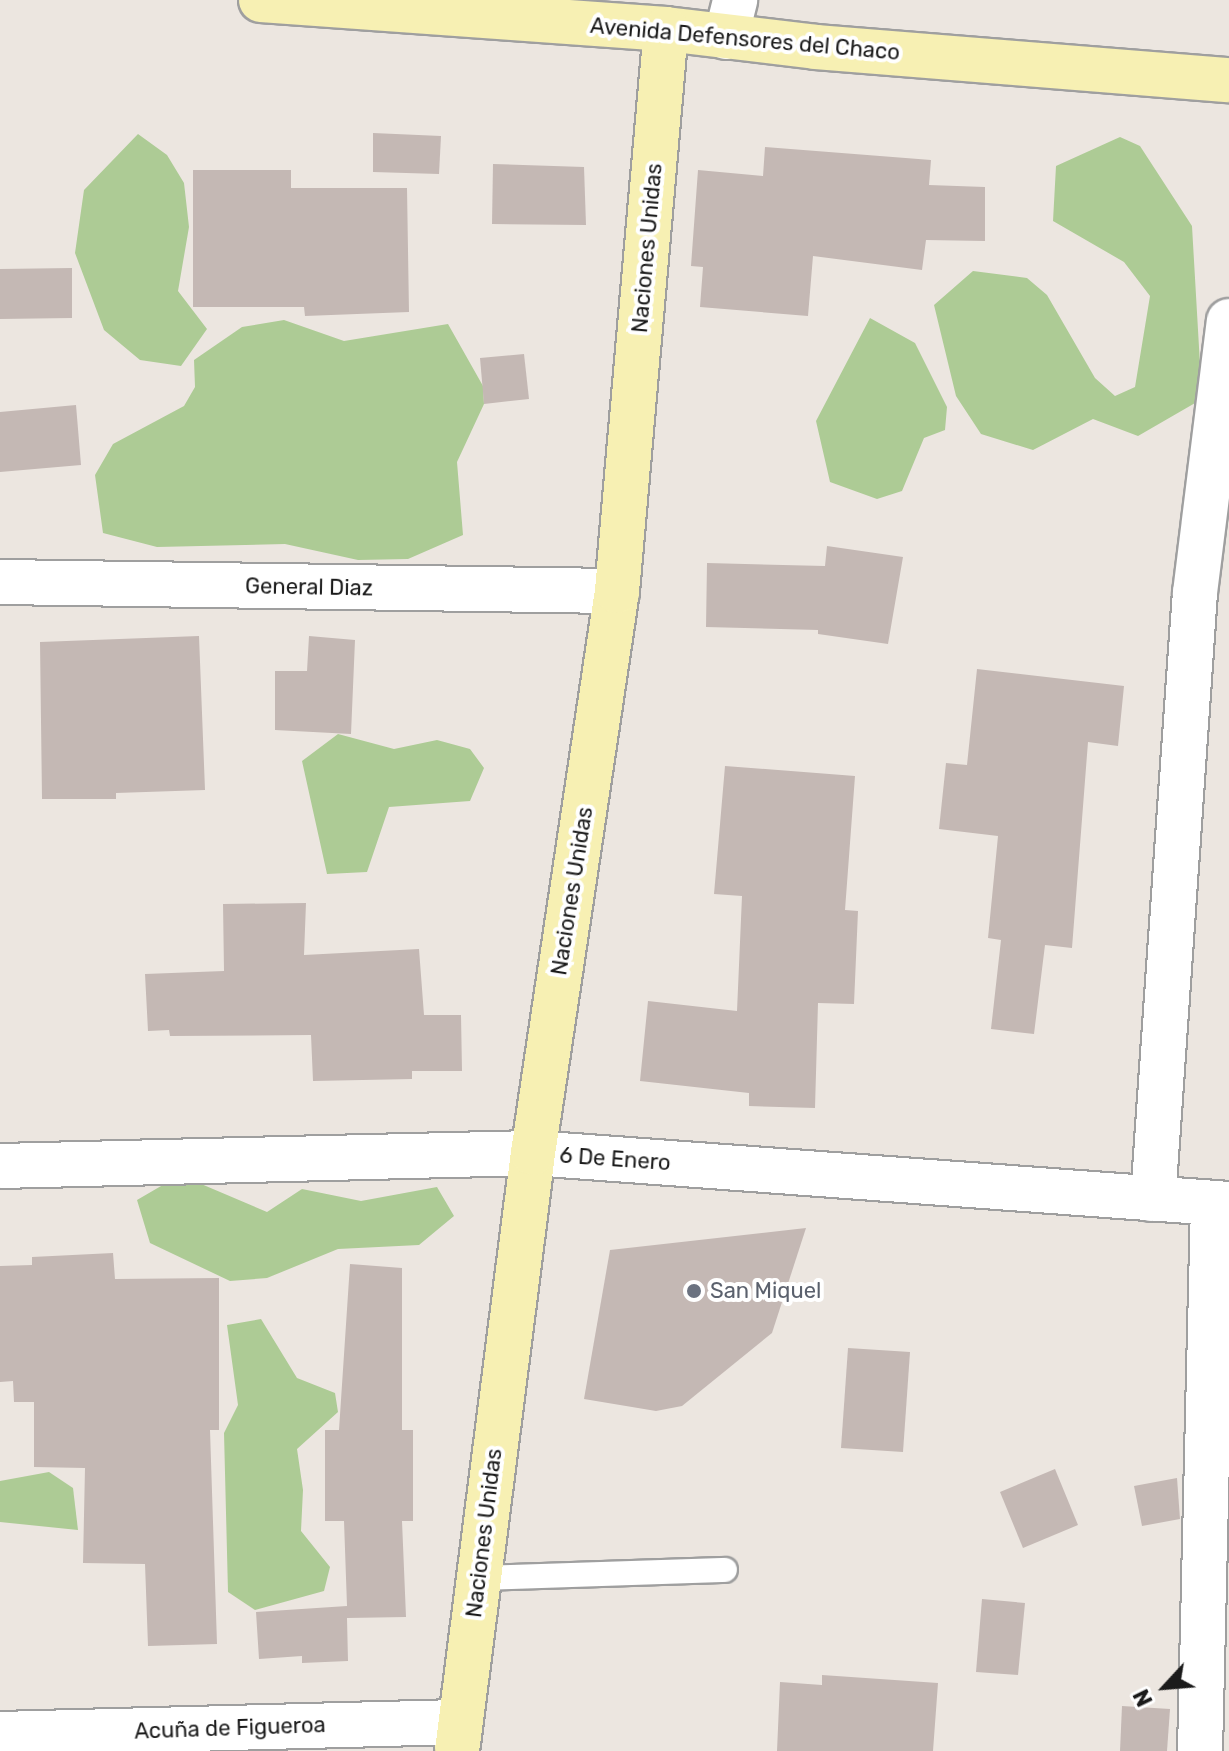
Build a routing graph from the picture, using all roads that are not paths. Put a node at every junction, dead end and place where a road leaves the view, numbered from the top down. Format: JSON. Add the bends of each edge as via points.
{"nodes":[{"id":1,"x":265,"y":0,"type":"edge"},
{"id":2,"x":322,"y":3,"type":"edge"},
{"id":3,"x":425,"y":6,"type":"edge"},
{"id":4,"x":670,"y":14,"type":"edge"},
{"id":5,"x":731,"y":18,"type":"edge"},
{"id":6,"x":1229,"y":80,"type":"edge"},
{"id":7,"x":1229,"y":321,"type":"edge"},
{"id":8,"x":0,"y":582,"type":"edge"},
{"id":9,"x":617,"y":591,"type":"junction"},
{"id":10,"x":1212,"y":594,"type":"edge"},
{"id":11,"x":533,"y":1153,"type":"junction"},
{"id":12,"x":0,"y":1166,"type":"edge"},
{"id":13,"x":1153,"y":1199,"type":"junction"},
{"id":14,"x":1221,"y":1204,"type":"edge"},
{"id":15,"x":725,"y":1570,"type":"dead end"},
{"id":16,"x":478,"y":1578,"type":"junction"},
{"id":17,"x":0,"y":1734,"type":"edge"},
{"id":18,"x":458,"y":1736,"type":"edge"},
{"id":19,"x":1200,"y":1751,"type":"edge"}],
"edges":[{"from":1,"to":2,"type":"street","name":"Avenida Defensores del Chaco"},
{"from":2,"to":3,"type":"street","name":"Avenida Defensores del Chaco"},
{"from":3,"to":4,"type":"street","name":"Avenida Defensores del Chaco"},
{"from":4,"to":5,"type":"street","name":"Avenida Defensores del Chaco"},
{"from":4,"to":9,"type":"street","name":"Naciones Unidas"},
{"from":5,"to":6,"type":"street","name":"Avenida Defensores del Chaco"},
{"from":7,"to":10,"type":"street"},
{"from":8,"to":9,"type":"street","name":"General Diaz"},
{"from":9,"to":11,"type":"street","name":"Naciones Unidas"},
{"from":10,"to":13,"type":"street"},
{"from":11,"to":12,"type":"street","name":"6 De Enero"},
{"from":11,"to":13,"type":"street","name":"6 De Enero"},
{"from":11,"to":16,"type":"street","name":"Naciones Unidas"},
{"from":13,"to":14,"type":"street","name":"6 De Enero"},
{"from":14,"to":19,"type":"street"},
{"from":15,"to":16,"type":"lane"},
{"from":16,"to":18,"type":"street","name":"Naciones Unidas"},
{"from":17,"to":18,"type":"street","name":"Acuña de Figueroa"}]}
